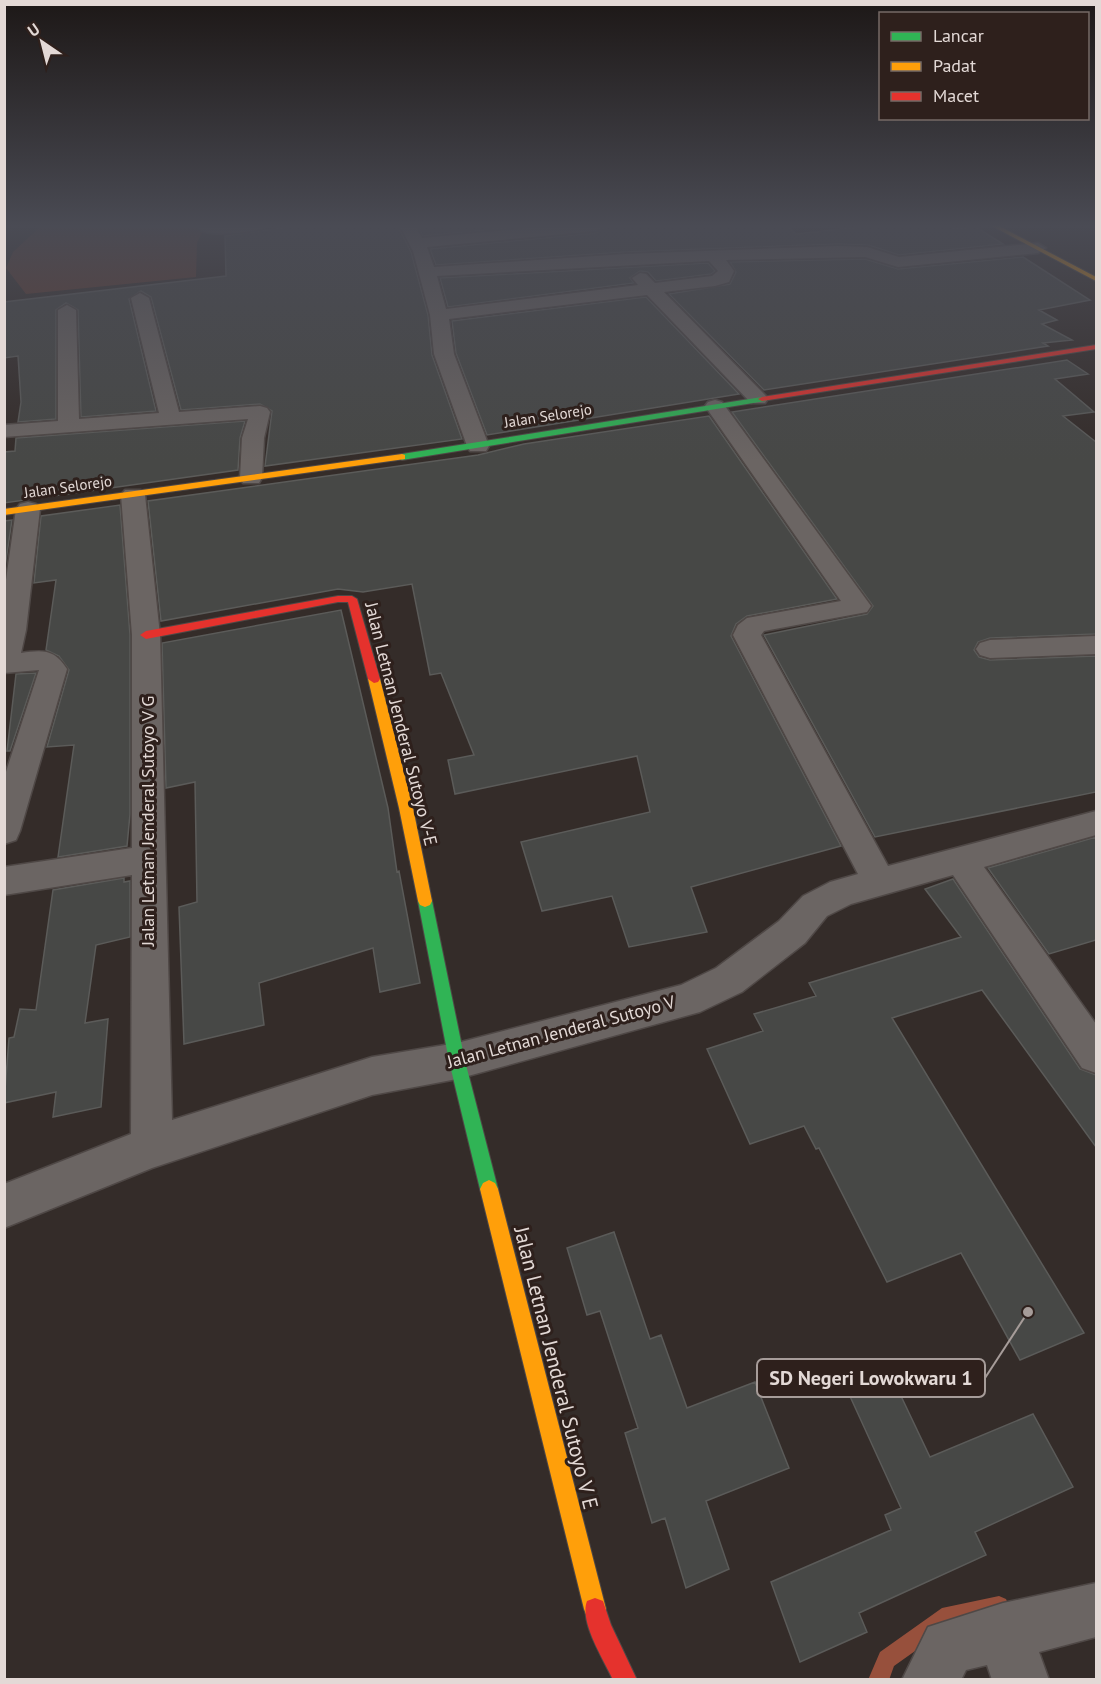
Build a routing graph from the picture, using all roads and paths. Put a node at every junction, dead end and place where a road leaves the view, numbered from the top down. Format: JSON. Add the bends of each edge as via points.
{"nodes":[{"id":1,"x":142,"y":305,"type":"edge"},
{"id":2,"x":436,"y":305,"type":"edge"},
{"id":3,"x":526,"y":305,"type":"edge"},
{"id":4,"x":664,"y":305,"type":"edge"},
{"id":5,"x":67,"y":310,"type":"dead end"},
{"id":6,"x":439,"y":315,"type":"junction"},
{"id":7,"x":1096,"y":347,"type":"edge"},
{"id":8,"x":758,"y":399,"type":"junction"},
{"id":9,"x":715,"y":406,"type":"junction"},
{"id":10,"x":170,"y":417,"type":"junction"},
{"id":11,"x":69,"y":426,"type":"junction"},
{"id":12,"x":4,"y":432,"type":"edge"},
{"id":13,"x":478,"y":446,"type":"junction"},
{"id":14,"x":251,"y":478,"type":"junction"},
{"id":15,"x":133,"y":495,"type":"junction"},
{"id":16,"x":16,"y":510,"type":"edge"},
{"id":17,"x":146,"y":635,"type":"junction"},
{"id":18,"x":1096,"y":645,"type":"edge"},
{"id":19,"x":990,"y":649,"type":"dead end"},
{"id":20,"x":4,"y":664,"type":"edge"},
{"id":21,"x":1096,"y":823,"type":"edge"},
{"id":22,"x":4,"y":831,"type":"edge"},
{"id":23,"x":960,"y":859,"type":"junction"},
{"id":24,"x":147,"y":860,"type":"junction"},
{"id":25,"x":4,"y":881,"type":"edge"},
{"id":26,"x":879,"y":881,"type":"junction"},
{"id":27,"x":1096,"y":1055,"type":"edge"},
{"id":28,"x":457,"y":1061,"type":"junction"},
{"id":29,"x":152,"y":1148,"type":"junction"},
{"id":30,"x":4,"y":1206,"type":"edge"},
{"id":31,"x":1096,"y":1610,"type":"edge"},
{"id":32,"x":1012,"y":1655,"type":"edge"},
{"id":33,"x":626,"y":1680,"type":"edge"},
{"id":34,"x":930,"y":1680,"type":"edge"}],
"edges":[{"from":1,"to":10,"type":"street"},
{"from":2,"to":6,"type":"street"},
{"from":3,"to":6,"type":"street"},
{"from":4,"to":8,"type":"street"},
{"from":5,"to":11,"type":"street"},
{"from":6,"to":13,"type":"street","via":[[444,354]]},
{"from":7,"to":8,"type":"street","name":"Jalan Selorejo"},
{"from":8,"to":9,"type":"street","name":"Jalan Selorejo"},
{"from":9,"to":13,"type":"street","name":"Jalan Selorejo"},
{"from":9,"to":26,"type":"street","via":[[858,606],[756,624],[747,635]]},
{"from":10,"to":11,"type":"street"},
{"from":10,"to":14,"type":"street","via":[[260,412],[253,438]]},
{"from":11,"to":12,"type":"street"},
{"from":13,"to":14,"type":"street","name":"Jalan Selorejo"},
{"from":14,"to":15,"type":"street","name":"Jalan Selorejo"},
{"from":15,"to":16,"type":"street","name":"Jalan Selorejo"},
{"from":15,"to":17,"type":"street","name":"Jalan Letnan Jenderal Sutoyo V G"},
{"from":16,"to":20,"type":"street","via":[[13,630]]},
{"from":17,"to":24,"type":"street","name":"Jalan Letnan Jenderal Sutoyo V G"},
{"from":17,"to":28,"type":"street","name":"Jalan Letnan Jenderal Sutoyo V-E","via":[[352,599],[406,808]]},
{"from":18,"to":19,"type":"street"},
{"from":20,"to":22,"type":"street","via":[[44,659],[53,669]]},
{"from":21,"to":23,"type":"street","name":"Jalan Letnan Jenderal Sutoyo V"},
{"from":23,"to":26,"type":"street","name":"Jalan Letnan Jenderal Sutoyo V"},
{"from":23,"to":27,"type":"street"},
{"from":24,"to":25,"type":"street"},
{"from":24,"to":29,"type":"street","name":"Jalan Letnan Jenderal Sutoyo V G"},
{"from":26,"to":28,"type":"street","name":"Jalan Letnan Jenderal Sutoyo V","via":[[842,892],[815,906],[792,932],[729,980],[687,1000]]},
{"from":28,"to":29,"type":"street","name":"Jalan Letnan Jenderal Sutoyo V","via":[[372,1076]]},
{"from":28,"to":33,"type":"street","name":"Jalan Letnan Jenderal Sutoyo V E","via":[[600,1628]]},
{"from":29,"to":30,"type":"street","name":"Jalan Letnan Jenderal Sutoyo V"},
{"from":31,"to":32,"type":"street"},
{"from":32,"to":34,"type":"street","via":[[948,1647]]}]}
